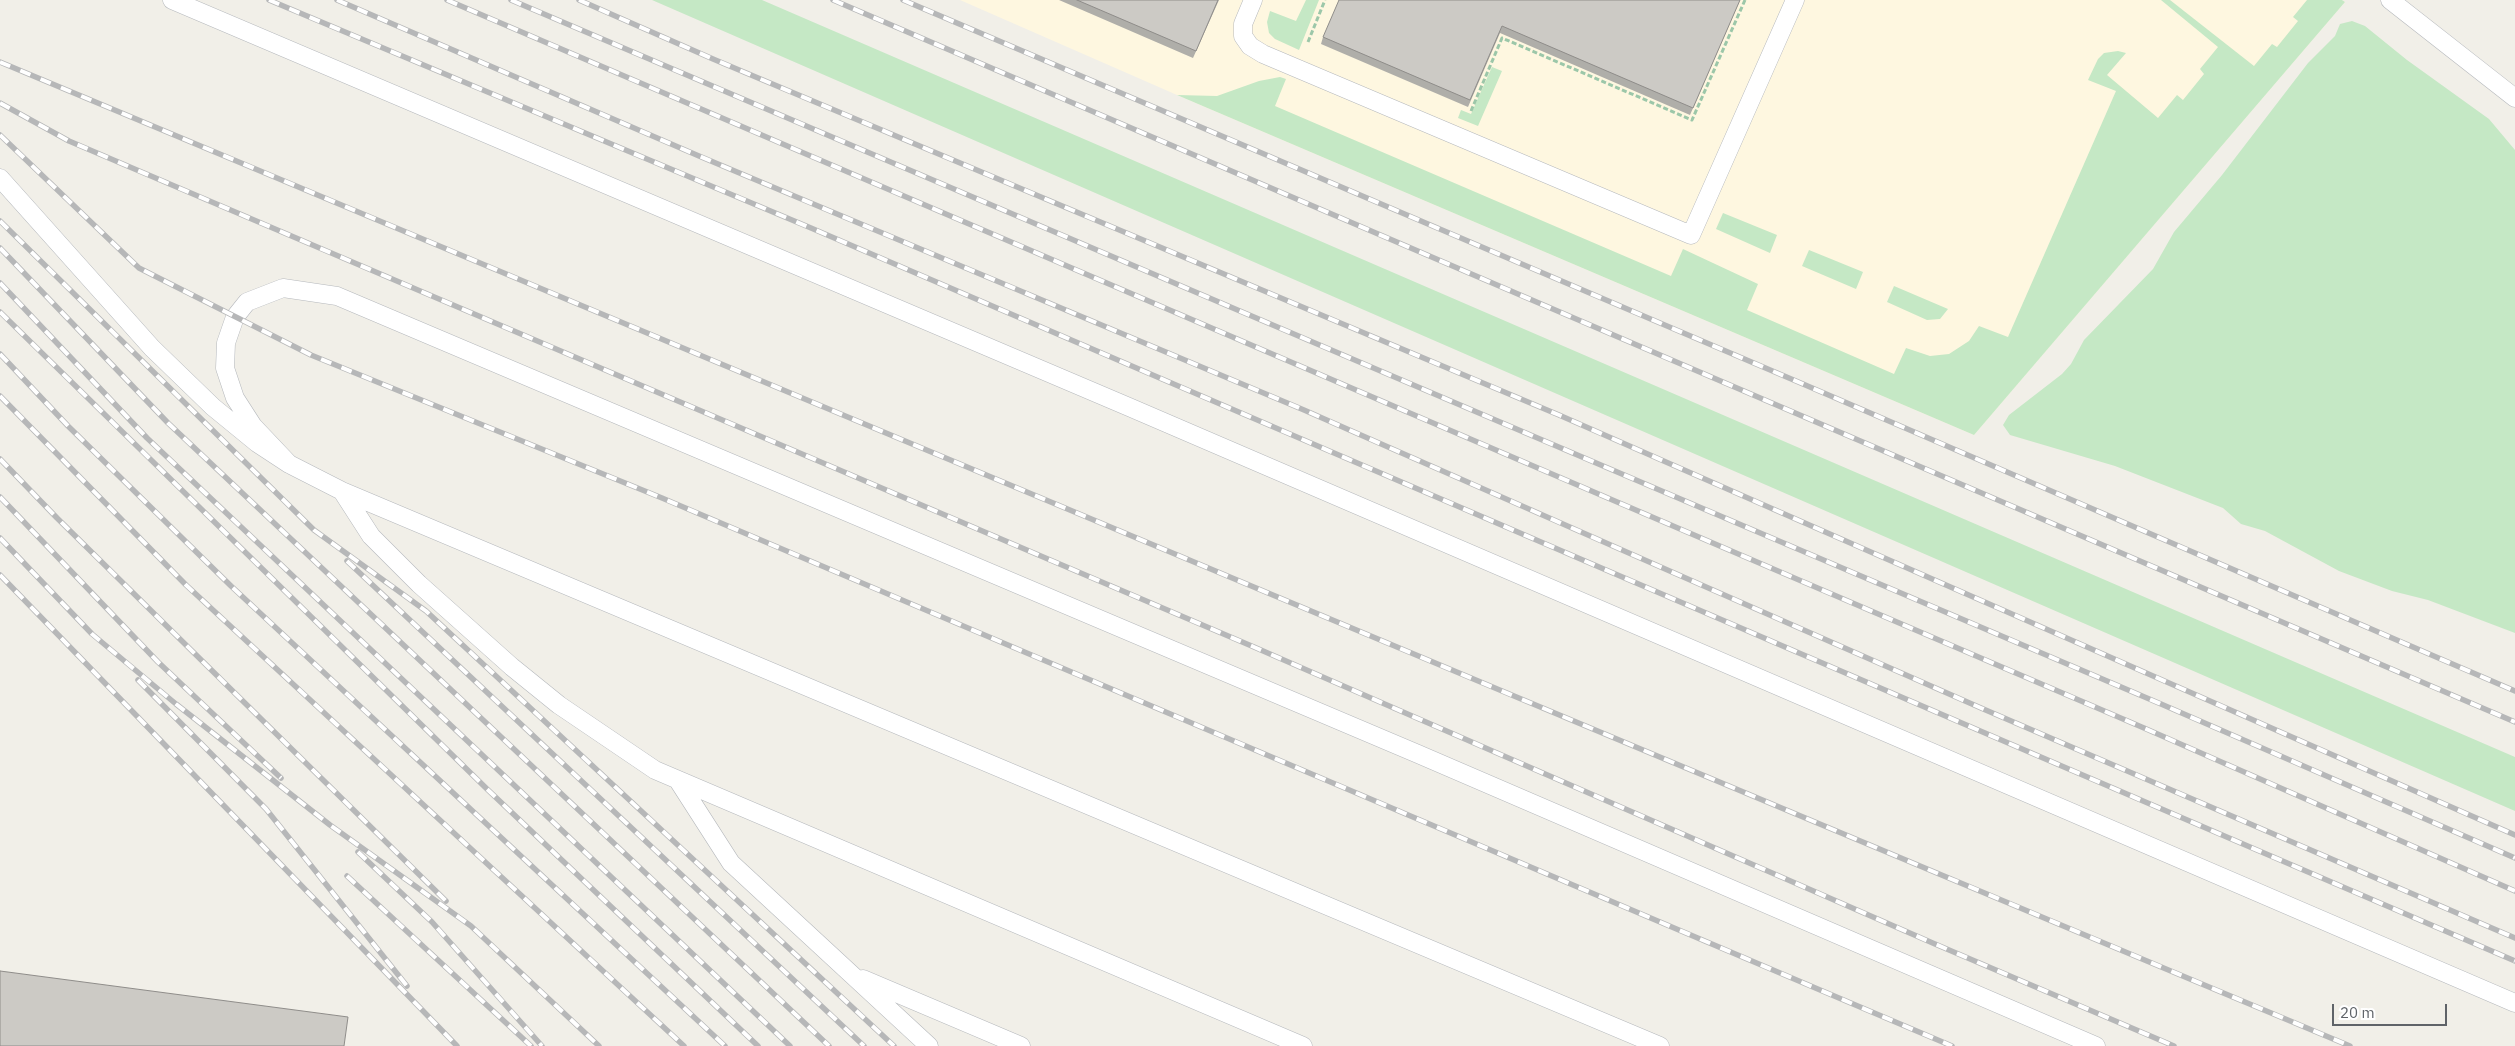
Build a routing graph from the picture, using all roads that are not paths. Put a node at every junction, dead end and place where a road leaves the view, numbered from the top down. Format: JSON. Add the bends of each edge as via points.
{"nodes":[{"id":1,"x":172,"y":0,"type":"edge"},
{"id":2,"x":1253,"y":0,"type":"edge"},
{"id":3,"x":1795,"y":0,"type":"edge"},
{"id":4,"x":2390,"y":0,"type":"edge"},
{"id":5,"x":2515,"y":98,"type":"edge"},
{"id":6,"x":0,"y":178,"type":"edge"},
{"id":7,"x":290,"y":464,"type":"junction"},
{"id":8,"x":342,"y":491,"type":"junction"},
{"id":9,"x":679,"y":782,"type":"junction"},
{"id":10,"x":850,"y":973,"type":"junction"},
{"id":11,"x":2515,"y":1003,"type":"edge"},
{"id":12,"x":929,"y":1046,"type":"edge"},
{"id":13,"x":1021,"y":1046,"type":"edge"},
{"id":14,"x":1303,"y":1046,"type":"edge"},
{"id":15,"x":1660,"y":1046,"type":"edge"},
{"id":16,"x":2096,"y":1046,"type":"edge"}],
"edges":[{"from":1,"to":11,"type":"lane","via":[[1120,403]]},
{"from":2,"to":3,"type":"lane","via":[[1243,24],[1243,36],[1250,46],[1263,54],[1691,235]]},
{"from":4,"to":5,"type":"lane"},
{"from":6,"to":7,"type":"lane","via":[[152,348],[213,407],[257,443]]},
{"from":7,"to":8,"type":"lane"},
{"from":7,"to":16,"type":"lane","via":[[253,426],[235,398],[225,368],[226,343],[235,317],[247,302],[283,288],[337,296],[1418,754]]},
{"from":8,"to":9,"type":"lane","via":[[371,536],[512,667],[623,750]]},
{"from":8,"to":15,"type":"lane"},
{"from":9,"to":10,"type":"lane","via":[[731,863]]},
{"from":9,"to":14,"type":"lane"},
{"from":10,"to":12,"type":"lane"},
{"from":10,"to":13,"type":"lane"}]}
